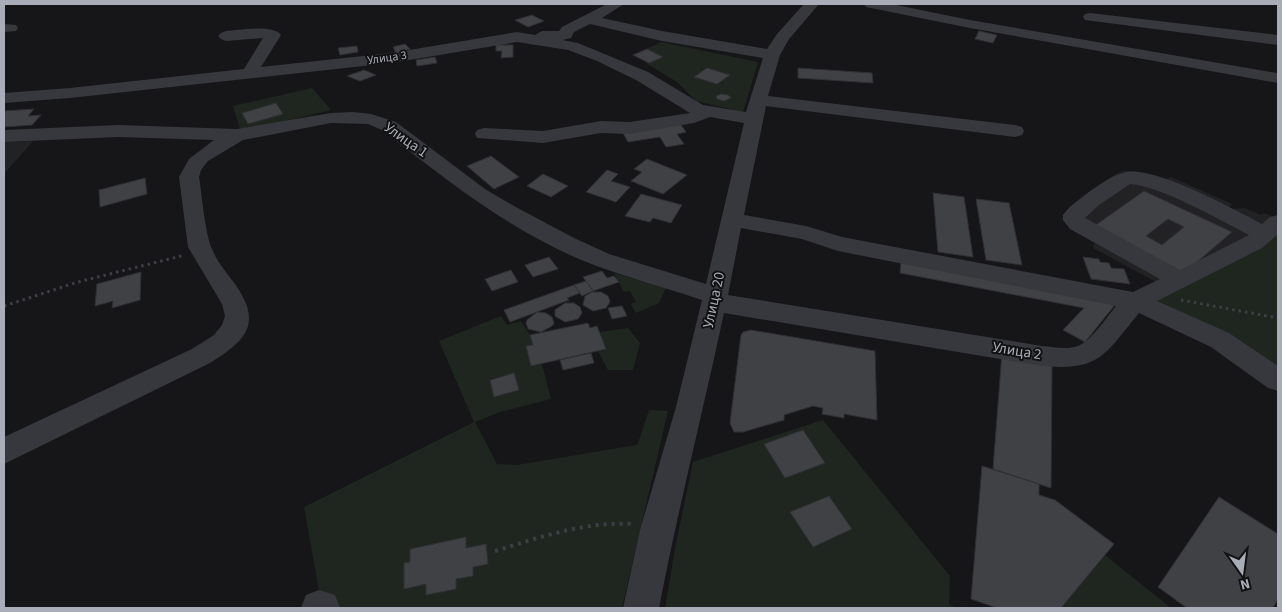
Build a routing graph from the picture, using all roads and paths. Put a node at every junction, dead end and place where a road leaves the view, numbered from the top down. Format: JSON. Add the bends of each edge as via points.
{"nodes":[{"id":1,"x":617,"y":4,"type":"edge"},
{"id":2,"x":812,"y":4,"type":"edge"},
{"id":3,"x":871,"y":4,"type":"edge"},
{"id":4,"x":1088,"y":10,"type":"edge"},
{"id":5,"x":589,"y":19,"type":"junction"},
{"id":6,"x":226,"y":36,"type":"dead end"},
{"id":7,"x":1278,"y":40,"type":"edge"},
{"id":8,"x":569,"y":41,"type":"junction"},
{"id":9,"x":1101,"y":47,"type":"junction"},
{"id":10,"x":772,"y":55,"type":"junction"},
{"id":11,"x":251,"y":73,"type":"junction"},
{"id":12,"x":1277,"y":78,"type":"dead end"},
{"id":13,"x":70,"y":93,"type":"junction"},
{"id":14,"x":4,"y":98,"type":"edge"},
{"id":15,"x":758,"y":100,"type":"junction"},
{"id":16,"x":707,"y":112,"type":"junction"},
{"id":17,"x":754,"y":119,"type":"junction"},
{"id":18,"x":1015,"y":131,"type":"dead end"},
{"id":19,"x":484,"y":134,"type":"dead end"},
{"id":20,"x":32,"y":135,"type":"junction"},
{"id":21,"x":237,"y":135,"type":"junction"},
{"id":22,"x":7,"y":147,"type":"edge"},
{"id":23,"x":731,"y":219,"type":"junction"},
{"id":24,"x":1272,"y":228,"type":"edge"},
{"id":25,"x":200,"y":249,"type":"junction"},
{"id":26,"x":1180,"y":280,"type":"junction"},
{"id":27,"x":1141,"y":298,"type":"junction"},
{"id":28,"x":715,"y":299,"type":"junction"},
{"id":29,"x":4,"y":306,"type":"edge"},
{"id":30,"x":1278,"y":318,"type":"edge"},
{"id":31,"x":1278,"y":380,"type":"edge"},
{"id":32,"x":4,"y":451,"type":"edge"},
{"id":33,"x":657,"y":530,"type":"junction"},
{"id":34,"x":495,"y":551,"type":"dead end"},
{"id":35,"x":641,"y":608,"type":"edge"}],
"edges":[{"from":1,"to":5,"type":"street"},
{"from":2,"to":10,"type":"street","name":"Улица 20","via":[[782,37]]},
{"from":3,"to":9,"type":"street"},
{"from":4,"to":7,"type":"street"},
{"from":4,"to":9,"type":"street"},
{"from":5,"to":8,"type":"street","via":[[568,30]]},
{"from":5,"to":10,"type":"street","via":[[662,36]]},
{"from":6,"to":11,"type":"street","via":[[273,35]]},
{"from":8,"to":11,"type":"street","name":"Улица 3","via":[[517,37],[391,58]]},
{"from":8,"to":16,"type":"street","name":"Улица 3"},
{"from":9,"to":12,"type":"street"},
{"from":10,"to":15,"type":"street","name":"Улица 20"},
{"from":11,"to":13,"type":"street","name":"Улица 3"},
{"from":13,"to":14,"type":"street","name":"Улица 3"},
{"from":13,"to":20,"type":"street"},
{"from":15,"to":17,"type":"street","name":"Улица 20"},
{"from":15,"to":18,"type":"street"},
{"from":16,"to":17,"type":"street","name":"Улица 3"},
{"from":16,"to":19,"type":"street","via":[[694,118],[630,128],[601,127],[543,137]]},
{"from":17,"to":23,"type":"street","name":"Улица 20"},
{"from":20,"to":21,"type":"street","name":"Улица 1","via":[[140,131]]},
{"from":20,"to":22,"type":"street","name":"Улица 1"},
{"from":21,"to":25,"type":"street","via":[[200,160],[190,172]]},
{"from":21,"to":28,"type":"street","name":"Улица 1","via":[[343,117],[384,123],[506,211],[564,242],[601,259]]},
{"from":23,"to":27,"type":"street","via":[[806,233],[838,244]]},
{"from":23,"to":28,"type":"street","name":"Улица 20"},
{"from":24,"to":26,"type":"street","name":"Улица 2","via":[[1254,243]]},
{"from":24,"to":26,"type":"street","via":[[1132,178],[1115,185],[1074,215],[1074,220],[1091,232]]},
{"from":25,"to":29,"type":"path"},
{"from":25,"to":32,"type":"street","via":[[236,308],[237,324],[226,340],[201,356]]},
{"from":26,"to":27,"type":"street","name":"Улица 2"},
{"from":27,"to":28,"type":"street","name":"Улица 2","via":[[1095,348],[1084,355],[1067,358]]},
{"from":27,"to":30,"type":"path","via":[[1207,304]]},
{"from":27,"to":31,"type":"street","via":[[1220,340]]},
{"from":28,"to":33,"type":"street","name":"Улица 20"},
{"from":33,"to":34,"type":"path","via":[[618,522],[591,524]]},
{"from":33,"to":35,"type":"street","name":"Улица 20"}]}
